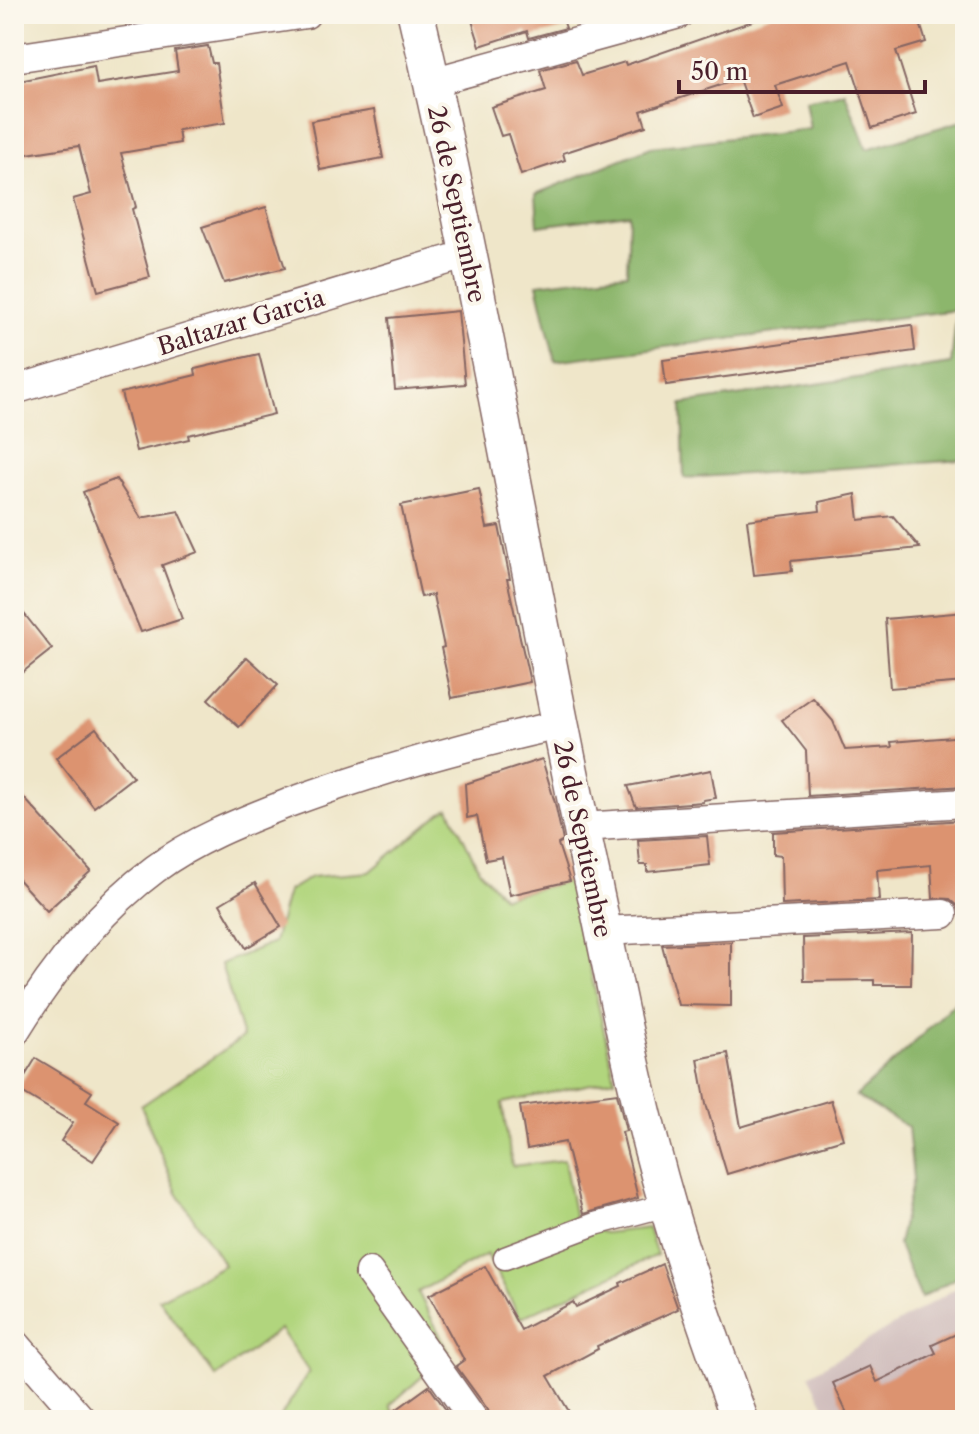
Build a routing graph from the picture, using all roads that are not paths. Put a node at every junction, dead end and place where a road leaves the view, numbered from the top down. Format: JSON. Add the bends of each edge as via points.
{"nodes":[{"id":1,"x":306,"y":14,"type":"edge"},
{"id":2,"x":416,"y":14,"type":"edge"},
{"id":3,"x":679,"y":14,"type":"edge"},
{"id":4,"x":14,"y":58,"type":"edge"},
{"id":5,"x":432,"y":82,"type":"junction"},
{"id":6,"x":468,"y":254,"type":"junction"},
{"id":7,"x":14,"y":390,"type":"edge"},
{"id":8,"x":559,"y":725,"type":"junction"},
{"id":9,"x":965,"y":803,"type":"edge"},
{"id":10,"x":581,"y":827,"type":"junction"},
{"id":11,"x":943,"y":914,"type":"dead end"},
{"id":12,"x":603,"y":931,"type":"junction"},
{"id":13,"x":14,"y":1033,"type":"edge"},
{"id":14,"x":667,"y":1205,"type":"junction"},
{"id":15,"x":505,"y":1258,"type":"dead end"},
{"id":16,"x":369,"y":1272,"type":"dead end"},
{"id":17,"x":14,"y":1342,"type":"edge"},
{"id":18,"x":82,"y":1420,"type":"edge"},
{"id":19,"x":474,"y":1420,"type":"edge"},
{"id":20,"x":740,"y":1420,"type":"edge"}],
"edges":[{"from":1,"to":4,"type":"street"},
{"from":2,"to":5,"type":"street","name":"26 de Septiembre"},
{"from":3,"to":5,"type":"street"},
{"from":5,"to":6,"type":"street","name":"26 de Septiembre"},
{"from":6,"to":7,"type":"street","name":"Baltazar Garcia"},
{"from":6,"to":8,"type":"street","name":"26 de Septiembre"},
{"from":8,"to":10,"type":"street","name":"26 de Septiembre"},
{"from":8,"to":13,"type":"street","via":[[397,766],[249,818],[201,842],[157,867],[92,925]]},
{"from":9,"to":10,"type":"street"},
{"from":10,"to":12,"type":"street","name":"26 de Septiembre"},
{"from":11,"to":12,"type":"street"},
{"from":12,"to":14,"type":"street","name":"26 de Septiembre"},
{"from":14,"to":15,"type":"street","via":[[595,1224]]},
{"from":14,"to":20,"type":"street","name":"26 de Septiembre"},
{"from":16,"to":19,"type":"street"},
{"from":17,"to":18,"type":"street"}]}
